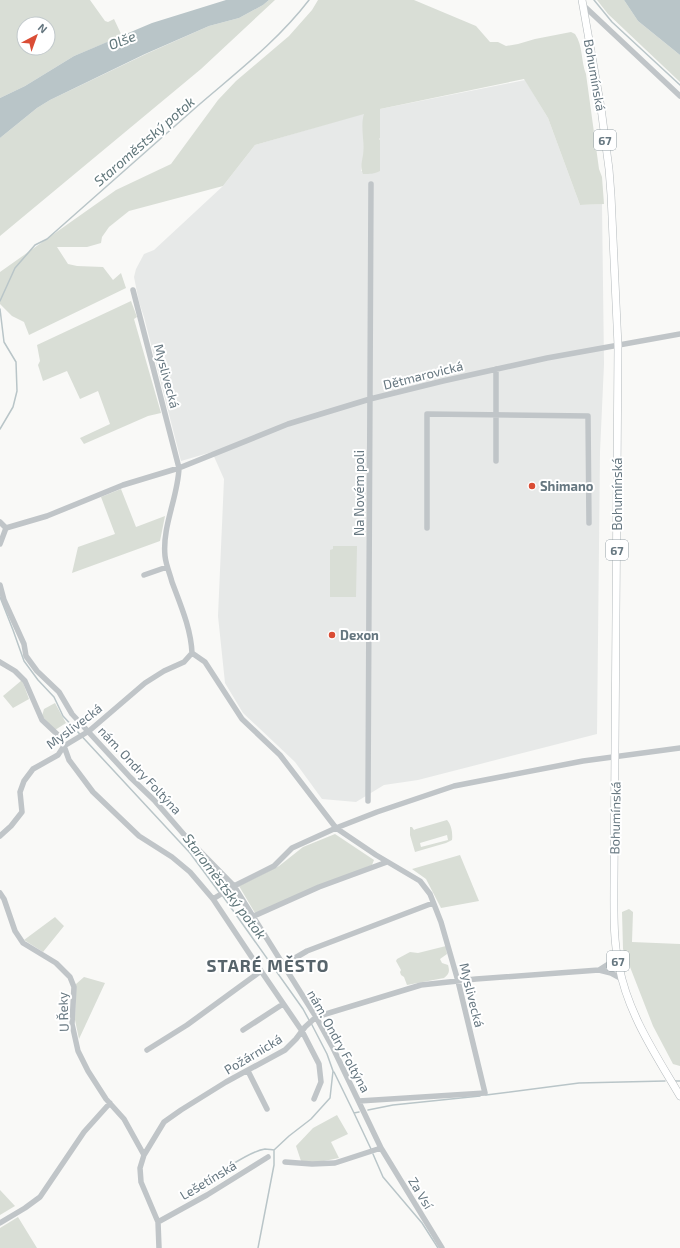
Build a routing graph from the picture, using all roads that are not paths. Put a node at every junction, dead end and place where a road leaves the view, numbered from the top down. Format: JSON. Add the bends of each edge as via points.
{"nodes":[{"id":1,"x":582,"y":2,"type":"edge"},
{"id":2,"x":680,"y":96,"type":"edge"},
{"id":3,"x":371,"y":184,"type":"dead end"},
{"id":4,"x":133,"y":290,"type":"dead end"},
{"id":5,"x":680,"y":334,"type":"edge"},
{"id":6,"x":618,"y":346,"type":"junction"},
{"id":7,"x":496,"y":369,"type":"junction"},
{"id":8,"x":370,"y":399,"type":"junction"},
{"id":9,"x":496,"y":415,"type":"junction"},
{"id":10,"x":496,"y":461,"type":"dead end"},
{"id":11,"x":178,"y":468,"type":"junction"},
{"id":12,"x":0,"y":522,"type":"edge"},
{"id":13,"x":589,"y":523,"type":"dead end"},
{"id":14,"x":6,"y":528,"type":"junction"},
{"id":15,"x":427,"y":528,"type":"dead end"},
{"id":16,"x":0,"y":544,"type":"edge"},
{"id":17,"x":167,"y":568,"type":"junction"},
{"id":18,"x":144,"y":575,"type":"dead end"},
{"id":19,"x":0,"y":585,"type":"edge"},
{"id":20,"x":192,"y":654,"type":"junction"},
{"id":21,"x":0,"y":662,"type":"edge"},
{"id":22,"x":85,"y":734,"type":"junction"},
{"id":23,"x":64,"y":746,"type":"junction"},
{"id":24,"x":680,"y":748,"type":"edge"},
{"id":25,"x":616,"y":757,"type":"junction"},
{"id":26,"x":368,"y":801,"type":"dead end"},
{"id":27,"x":336,"y":828,"type":"junction"},
{"id":28,"x":0,"y":836,"type":"edge"},
{"id":29,"x":387,"y":862,"type":"junction"},
{"id":30,"x":234,"y":886,"type":"junction"},
{"id":31,"x":0,"y":893,"type":"edge"},
{"id":32,"x":218,"y":896,"type":"junction"},
{"id":33,"x":433,"y":903,"type":"junction"},
{"id":34,"x":254,"y":916,"type":"junction"},
{"id":35,"x":617,"y":953,"type":"junction"},
{"id":36,"x":283,"y":965,"type":"junction"},
{"id":37,"x":599,"y":970,"type":"junction"},
{"id":38,"x":261,"y":971,"type":"junction"},
{"id":39,"x":622,"y":979,"type":"junction"},
{"id":40,"x":458,"y":981,"type":"junction"},
{"id":41,"x":283,"y":1004,"type":"junction"},
{"id":42,"x":316,"y":1017,"type":"junction"},
{"id":43,"x":243,"y":1030,"type":"dead end"},
{"id":44,"x":302,"y":1031,"type":"junction"},
{"id":45,"x":147,"y":1050,"type":"dead end"},
{"id":46,"x":248,"y":1070,"type":"junction"},
{"id":47,"x":680,"y":1096,"type":"edge"},
{"id":48,"x":314,"y":1099,"type":"dead end"},
{"id":49,"x":359,"y":1101,"type":"junction"},
{"id":50,"x":110,"y":1103,"type":"junction"},
{"id":51,"x":362,"y":1108,"type":"joint"},
{"id":52,"x":268,"y":1109,"type":"dead end"},
{"id":53,"x":381,"y":1148,"type":"junction"},
{"id":54,"x":144,"y":1155,"type":"junction"},
{"id":55,"x":268,"y":1157,"type":"dead end"},
{"id":56,"x":285,"y":1162,"type":"dead end"},
{"id":57,"x":158,"y":1222,"type":"junction"},
{"id":58,"x":0,"y":1223,"type":"edge"},
{"id":59,"x":159,"y":1248,"type":"edge"},
{"id":60,"x":442,"y":1248,"type":"edge"}],
"edges":[{"from":1,"to":2,"type":"street"},
{"from":1,"to":6,"type":"main road","name":"Bohumínská","number":"67","via":[[601,108],[612,195]]},
{"from":3,"to":8,"type":"street","name":"Na Novém poli"},
{"from":4,"to":11,"type":"street","name":"Myslivecká"},
{"from":5,"to":6,"type":"street","name":"Dětmarovická"},
{"from":6,"to":7,"type":"street","name":"Dětmarovická"},
{"from":6,"to":25,"type":"main road","name":"Bohumínská","number":"67"},
{"from":7,"to":8,"type":"street","name":"Dětmarovická"},
{"from":7,"to":9,"type":"street"},
{"from":8,"to":11,"type":"street","name":"Dětmarovická","via":[[288,424]]},
{"from":8,"to":26,"type":"street","name":"Na Novém poli"},
{"from":9,"to":10,"type":"street"},
{"from":9,"to":13,"type":"street","via":[[588,416]]},
{"from":9,"to":15,"type":"street","via":[[427,414]]},
{"from":11,"to":14,"type":"street","via":[[123,485],[47,516]]},
{"from":11,"to":17,"type":"street","name":"Myslivecká","via":[[178,481],[165,535]]},
{"from":12,"to":14,"type":"street"},
{"from":14,"to":16,"type":"street"},
{"from":17,"to":18,"type":"street"},
{"from":17,"to":20,"type":"street","name":"Myslivecká","via":[[189,631]]},
{"from":19,"to":22,"type":"street","name":"nám. Ondry Foltýna","via":[[24,644],[26,656],[37,672],[59,692]]},
{"from":20,"to":22,"type":"street","name":"Myslivecká","via":[[184,662],[145,683]]},
{"from":20,"to":27,"type":"street","name":"Myslivecká","via":[[205,662],[242,720],[280,754]]},
{"from":21,"to":23,"type":"street","via":[[16,671],[25,681],[42,720],[59,736]]},
{"from":22,"to":23,"type":"street","name":"Myslivecká"},
{"from":22,"to":30,"type":"street","name":"nám. Ondry Foltýna","via":[[154,800]]},
{"from":23,"to":28,"type":"street","name":"Myslivecká","via":[[58,755],[33,769],[24,781],[20,792],[22,812],[12,826]]},
{"from":23,"to":32,"type":"street","via":[[69,760],[93,792],[139,836],[172,857]]},
{"from":24,"to":25,"type":"street"},
{"from":25,"to":27,"type":"street","via":[[454,786]]},
{"from":25,"to":35,"type":"main road","name":"Bohumínská","number":"67","via":[[614,884]]},
{"from":27,"to":29,"type":"street","name":"Myslivecká"},
{"from":27,"to":30,"type":"street","via":[[292,848],[274,866]]},
{"from":29,"to":33,"type":"street","name":"Myslivecká","via":[[420,881]]},
{"from":29,"to":34,"type":"street","via":[[319,887]]},
{"from":30,"to":32,"type":"street"},
{"from":30,"to":34,"type":"street","name":"nám. Ondry Foltýna"},
{"from":31,"to":50,"type":"street","name":"U Řeky","via":[[15,931],[23,943],[56,963],[70,977],[74,986],[72,1024],[78,1051]]},
{"from":32,"to":38,"type":"street"},
{"from":33,"to":36,"type":"street","via":[[308,951]]},
{"from":33,"to":40,"type":"street","name":"Myslivecká"},
{"from":34,"to":36,"type":"street","name":"nám. Ondry Foltýna"},
{"from":35,"to":37,"type":"street","via":[[610,963]]},
{"from":35,"to":39,"type":"main road","name":"Bohumínská","number":"67"},
{"from":36,"to":42,"type":"street","name":"nám. Ondry Foltýna"},
{"from":37,"to":39,"type":"street"},
{"from":37,"to":40,"type":"street","name":"Požárnická"},
{"from":38,"to":41,"type":"street"},
{"from":38,"to":45,"type":"street"},
{"from":39,"to":47,"type":"main road","name":"Bohumínská","number":"67","via":[[642,1030]]},
{"from":40,"to":42,"type":"street","name":"Požárnická","via":[[421,985]]},
{"from":40,"to":49,"type":"street","name":"Myslivecká","via":[[485,1093]]},
{"from":41,"to":43,"type":"street"},
{"from":41,"to":44,"type":"street"},
{"from":42,"to":44,"type":"street","name":"Požárnická"},
{"from":42,"to":49,"type":"street","name":"nám. Ondry Foltýna"},
{"from":44,"to":46,"type":"street","name":"Požárnická","via":[[285,1050]]},
{"from":44,"to":48,"type":"street","via":[[320,1064],[321,1082]]},
{"from":46,"to":52,"type":"street"},
{"from":46,"to":54,"type":"street","name":"Požárnická","via":[[164,1122]]},
{"from":49,"to":51,"type":"street","name":"nám. Ondry Foltýna"},
{"from":50,"to":54,"type":"street","name":"U Řeky","via":[[124,1119]]},
{"from":50,"to":58,"type":"street","via":[[84,1132],[40,1197]]},
{"from":51,"to":53,"type":"street","name":"Za Vsí"},
{"from":53,"to":56,"type":"street","via":[[335,1163]]},
{"from":53,"to":60,"type":"street","name":"Za Vsí"},
{"from":54,"to":57,"type":"street","via":[[140,1168],[141,1182]]},
{"from":55,"to":57,"type":"street","name":"Lešetínská"},
{"from":57,"to":59,"type":"street"}]}
